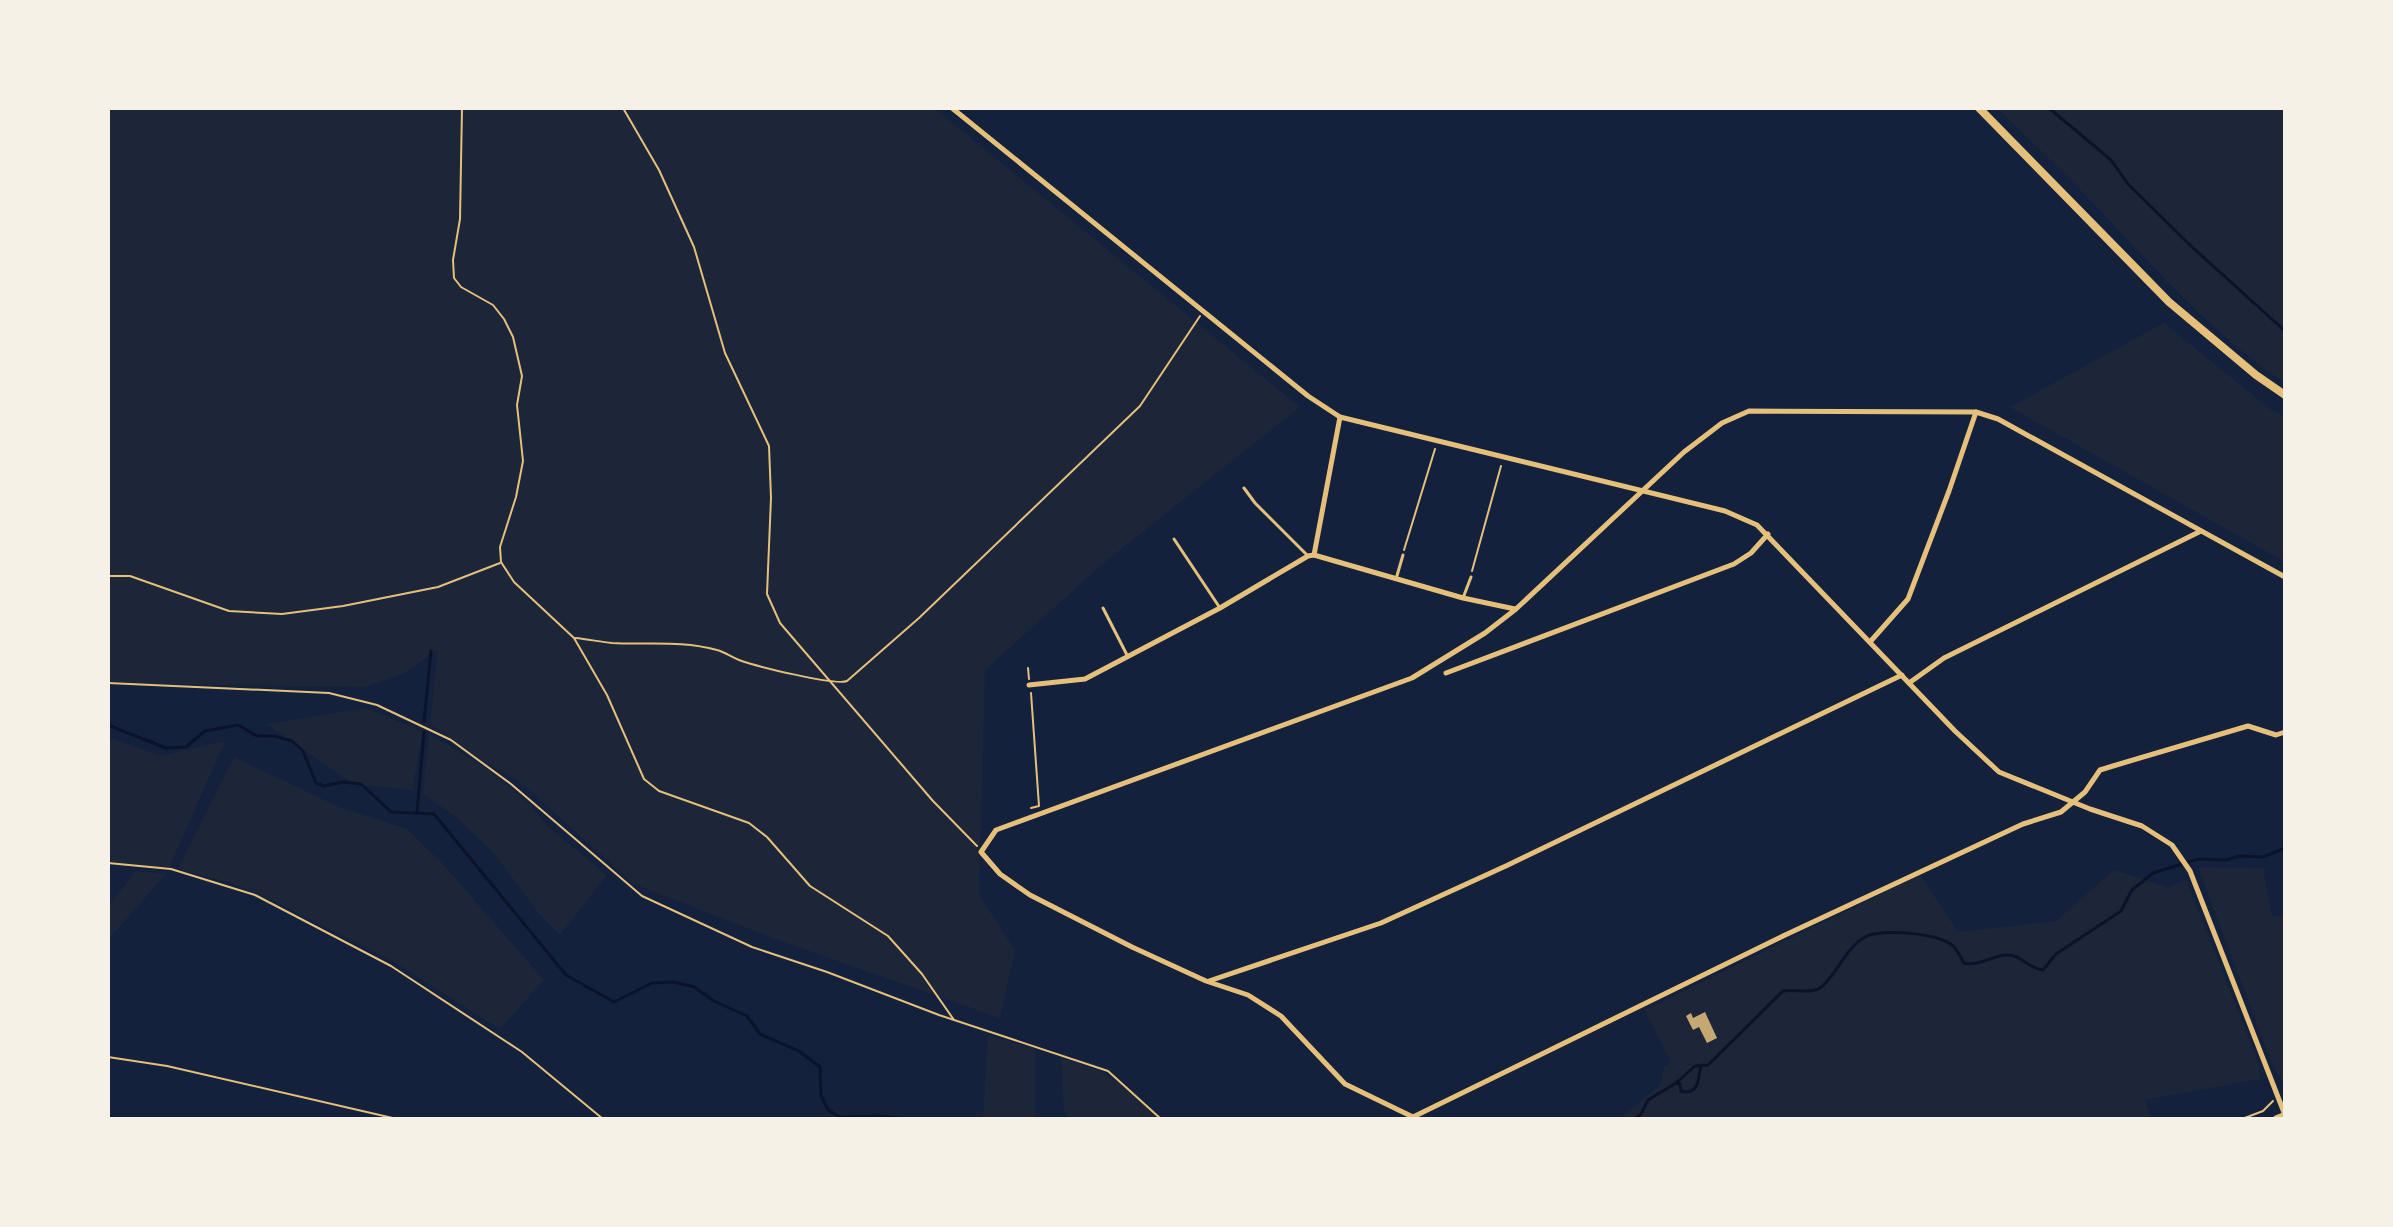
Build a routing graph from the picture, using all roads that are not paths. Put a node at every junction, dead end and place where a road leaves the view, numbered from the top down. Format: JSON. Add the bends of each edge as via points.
{"nodes":[{"id":1,"x":952,"y":108,"type":"edge"},
{"id":2,"x":1979,"y":108,"type":"edge"},
{"id":3,"x":2285,"y":395,"type":"edge"},
{"id":4,"x":1976,"y":412,"type":"junction"},
{"id":5,"x":1340,"y":417,"type":"junction"},
{"id":6,"x":1244,"y":488,"type":"dead end"},
{"id":7,"x":1642,"y":492,"type":"junction"},
{"id":8,"x":2201,"y":531,"type":"junction"},
{"id":9,"x":1768,"y":534,"type":"junction"},
{"id":10,"x":1174,"y":539,"type":"dead end"},
{"id":11,"x":1403,"y":555,"type":"road end"},
{"id":12,"x":1311,"y":556,"type":"junction"},
{"id":13,"x":1471,"y":577,"type":"road end"},
{"id":14,"x":2285,"y":577,"type":"edge"},
{"id":15,"x":1396,"y":579,"type":"junction"},
{"id":16,"x":1463,"y":598,"type":"junction"},
{"id":17,"x":1103,"y":608,"type":"dead end"},
{"id":18,"x":1220,"y":608,"type":"junction"},
{"id":19,"x":1516,"y":609,"type":"junction"},
{"id":20,"x":1870,"y":642,"type":"junction"},
{"id":21,"x":1128,"y":657,"type":"junction"},
{"id":22,"x":1446,"y":673,"type":"dead end"},
{"id":23,"x":1902,"y":675,"type":"junction"},
{"id":24,"x":1029,"y":682,"type":"road end"},
{"id":25,"x":1909,"y":683,"type":"junction"},
{"id":26,"x":2285,"y":732,"type":"edge"},
{"id":27,"x":2075,"y":803,"type":"junction"},
{"id":28,"x":1208,"y":981,"type":"junction"},
{"id":29,"x":2285,"y":1115,"type":"edge"},
{"id":30,"x":1410,"y":1118,"type":"edge"},
{"id":31,"x":2277,"y":1119,"type":"edge"}],
"edges":[{"from":1,"to":5,"type":"street"},
{"from":2,"to":3,"type":"main road","via":[[2169,302]]},
{"from":4,"to":7,"type":"street","via":[[1749,411],[1722,423]]},
{"from":4,"to":8,"type":"street","via":[[1998,419]]},
{"from":4,"to":20,"type":"street","via":[[1908,599]]},
{"from":5,"to":7,"type":"street"},
{"from":5,"to":12,"type":"street"},
{"from":6,"to":12,"type":"lane"},
{"from":7,"to":9,"type":"street","via":[[1725,511]]},
{"from":7,"to":19,"type":"street"},
{"from":8,"to":14,"type":"street"},
{"from":8,"to":25,"type":"street","via":[[1944,658]]},
{"from":9,"to":20,"type":"street"},
{"from":9,"to":22,"type":"street","via":[[1734,564]]},
{"from":10,"to":18,"type":"lane"},
{"from":11,"to":15,"type":"lane"},
{"from":12,"to":15,"type":"street"},
{"from":12,"to":18,"type":"street"},
{"from":13,"to":16,"type":"lane"},
{"from":15,"to":16,"type":"street"},
{"from":16,"to":19,"type":"street"},
{"from":17,"to":21,"type":"lane"},
{"from":18,"to":21,"type":"street"},
{"from":19,"to":28,"type":"street","via":[[1412,678],[996,830],[981,852],[1000,874],[1030,895]]},
{"from":20,"to":23,"type":"street"},
{"from":21,"to":24,"type":"street","via":[[1085,679]]},
{"from":23,"to":25,"type":"street"},
{"from":23,"to":28,"type":"street","via":[[1381,923]]},
{"from":25,"to":27,"type":"street","via":[[1999,772]]},
{"from":26,"to":27,"type":"street","via":[[2276,735],[2248,726],[2113,766],[2095,775]]},
{"from":27,"to":29,"type":"street","via":[[2142,826],[2183,858]]},
{"from":27,"to":30,"type":"street","via":[[1783,936]]},
{"from":28,"to":30,"type":"street","via":[[1248,995],[1281,1016],[1345,1084]]},
{"from":29,"to":31,"type":"main road"}]}
